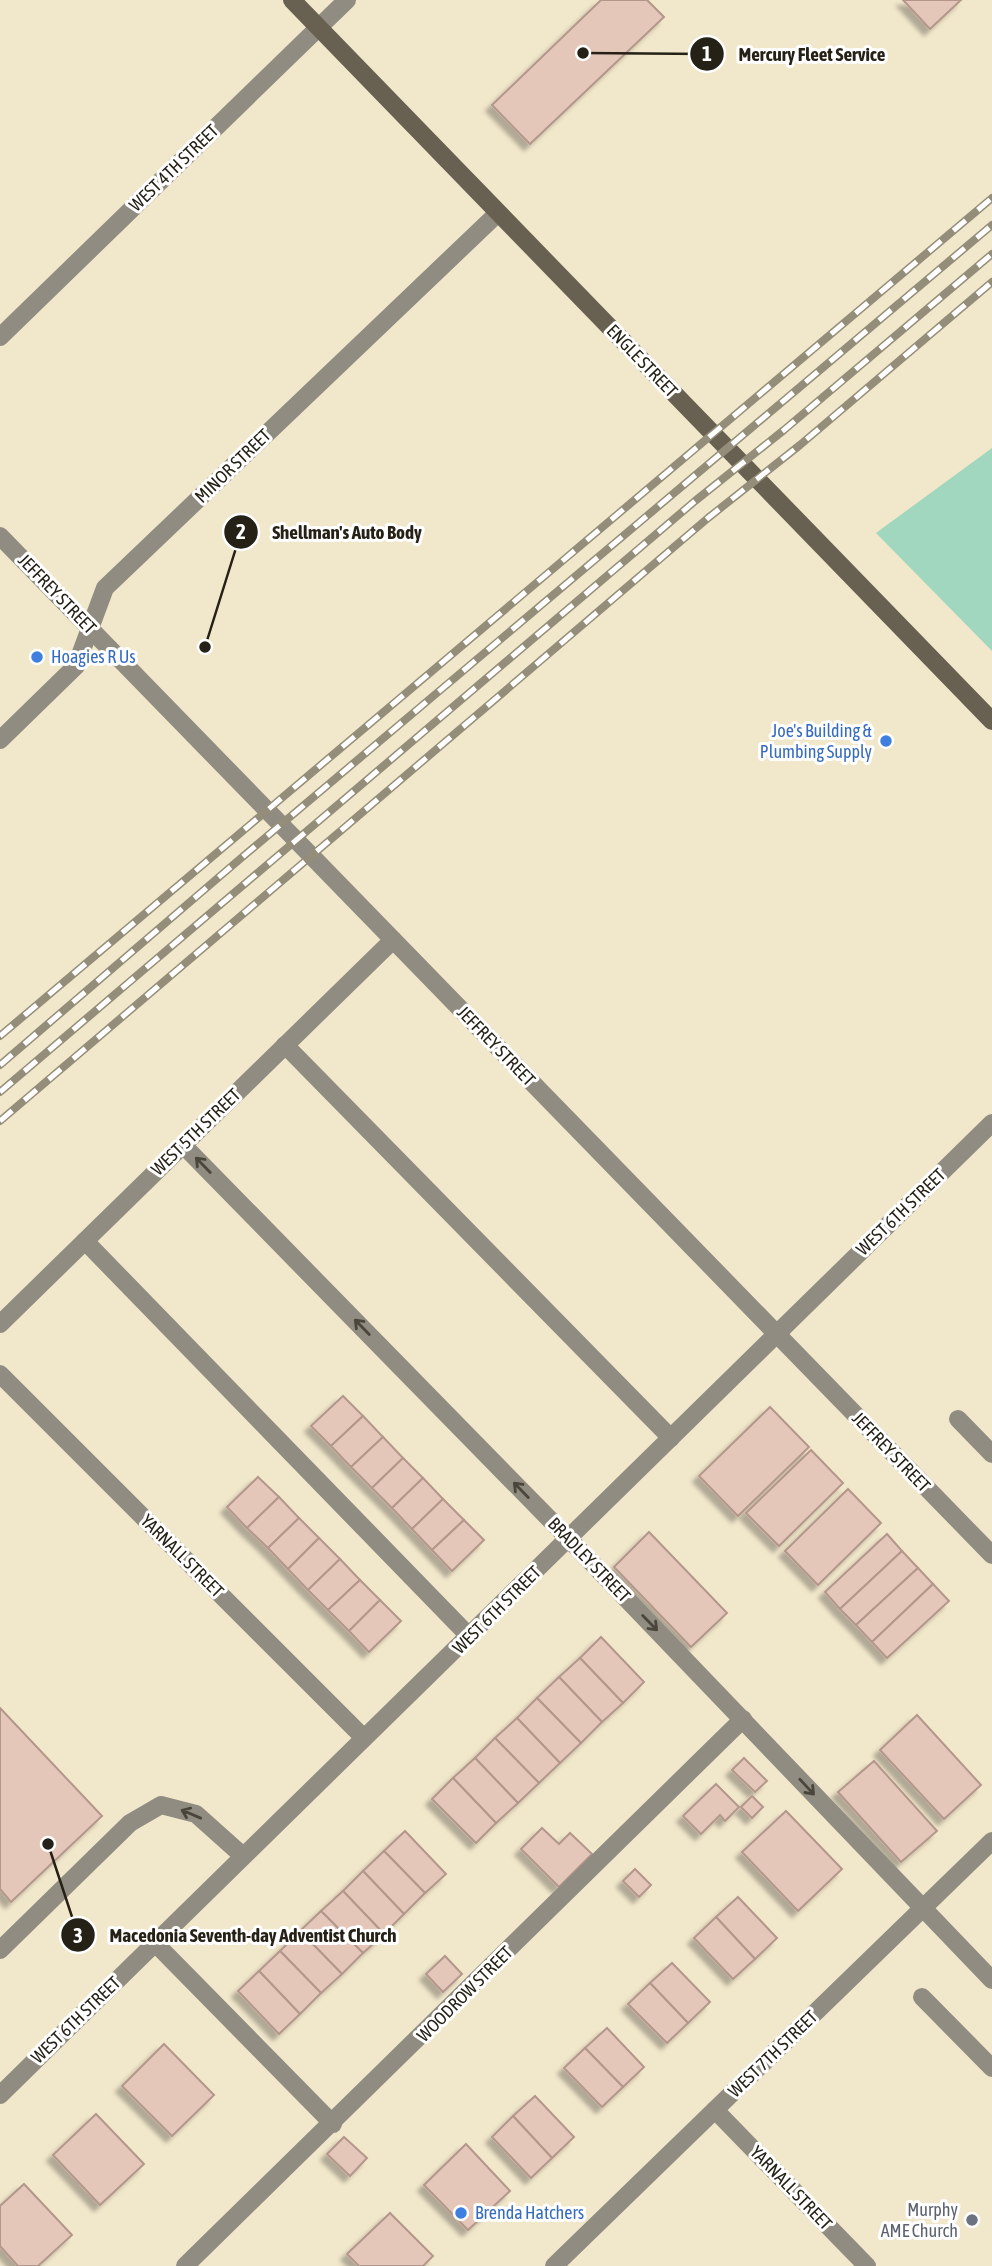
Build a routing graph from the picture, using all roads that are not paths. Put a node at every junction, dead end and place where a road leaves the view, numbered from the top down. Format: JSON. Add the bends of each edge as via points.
{"nodes":[{"id":1,"x":292,"y":0,"type":"edge"},
{"id":2,"x":347,"y":0,"type":"edge"},
{"id":3,"x":319,"y":28,"type":"junction"},
{"id":4,"x":498,"y":213,"type":"junction"},
{"id":5,"x":0,"y":337,"type":"edge"},
{"id":6,"x":0,"y":536,"type":"edge"},
{"id":7,"x":90,"y":629,"type":"junction"},
{"id":8,"x":992,"y":721,"type":"edge"},
{"id":9,"x":0,"y":740,"type":"edge"},
{"id":10,"x":393,"y":940,"type":"junction"},
{"id":11,"x":285,"y":1045,"type":"junction"},
{"id":12,"x":992,"y":1123,"type":"edge"},
{"id":13,"x":183,"y":1145,"type":"junction"},
{"id":14,"x":85,"y":1241,"type":"junction"},
{"id":15,"x":0,"y":1324,"type":"edge"},
{"id":16,"x":776,"y":1334,"type":"junction"},
{"id":17,"x":0,"y":1374,"type":"edge"},
{"id":18,"x":958,"y":1419,"type":"dead end"},
{"id":19,"x":671,"y":1438,"type":"junction"},
{"id":20,"x":992,"y":1454,"type":"edge"},
{"id":21,"x":569,"y":1539,"type":"junction"},
{"id":22,"x":992,"y":1555,"type":"edge"},
{"id":23,"x":470,"y":1637,"type":"junction"},
{"id":24,"x":743,"y":1719,"type":"junction"},
{"id":25,"x":364,"y":1738,"type":"junction"},
{"id":26,"x":992,"y":1841,"type":"edge"},
{"id":27,"x":243,"y":1856,"type":"junction"},
{"id":28,"x":922,"y":1909,"type":"junction"},
{"id":29,"x":155,"y":1943,"type":"junction"},
{"id":30,"x":0,"y":1950,"type":"edge"},
{"id":31,"x":992,"y":1980,"type":"edge"},
{"id":32,"x":922,"y":1997,"type":"dead end"},
{"id":33,"x":992,"y":2068,"type":"edge"},
{"id":34,"x":0,"y":2095,"type":"edge"},
{"id":35,"x":715,"y":2110,"type":"junction"},
{"id":36,"x":333,"y":2124,"type":"junction"},
{"id":37,"x":185,"y":2266,"type":"edge"},
{"id":38,"x":554,"y":2266,"type":"edge"},
{"id":39,"x":867,"y":2266,"type":"edge"}],
"edges":[{"from":1,"to":3,"type":"street","name":"ENGLE STREET"},
{"from":2,"to":3,"type":"street","name":"WEST 4TH STREET"},
{"from":3,"to":4,"type":"street","name":"ENGLE STREET"},
{"from":3,"to":5,"type":"street","name":"WEST 4TH STREET"},
{"from":4,"to":7,"type":"street","name":"MINOR STREET","via":[[105,588]]},
{"from":4,"to":8,"type":"street","name":"ENGLE STREET"},
{"from":6,"to":7,"type":"street","name":"JEFFREY STREET"},
{"from":7,"to":9,"type":"street","name":"MINOR STREET","via":[[76,666]]},
{"from":7,"to":10,"type":"street","name":"JEFFREY STREET"},
{"from":10,"to":11,"type":"street","name":"WEST 5TH STREET"},
{"from":10,"to":16,"type":"street","name":"JEFFREY STREET"},
{"from":11,"to":13,"type":"street","name":"WEST 5TH STREET"},
{"from":11,"to":19,"type":"street"},
{"from":12,"to":16,"type":"street","name":"WEST 6TH STREET"},
{"from":13,"to":14,"type":"street","name":"WEST 5TH STREET"},
{"from":21,"to":13,"type":"street","name":"BRADLEY STREET","one_way":true},
{"from":14,"to":15,"type":"street","name":"WEST 5TH STREET"},
{"from":14,"to":23,"type":"street"},
{"from":16,"to":19,"type":"street","name":"WEST 6TH STREET"},
{"from":16,"to":22,"type":"street","name":"JEFFREY STREET"},
{"from":17,"to":25,"type":"street","name":"YARNALL STREET"},
{"from":18,"to":20,"type":"street"},
{"from":19,"to":21,"type":"street","name":"WEST 6TH STREET"},
{"from":21,"to":23,"type":"street","name":"WEST 6TH STREET"},
{"from":21,"to":24,"type":"street","name":"BRADLEY STREET","one_way":true},
{"from":23,"to":25,"type":"street","name":"WEST 6TH STREET"},
{"from":24,"to":28,"type":"street","name":"BRADLEY STREET","one_way":true},
{"from":24,"to":36,"type":"street","name":"WOODROW STREET"},
{"from":25,"to":27,"type":"street","name":"WEST 6TH STREET"},
{"from":26,"to":28,"type":"street","name":"WEST 7TH STREET"},
{"from":27,"to":29,"type":"street","name":"WEST 6TH STREET"},
{"from":27,"to":30,"type":"street","one_way":true,"via":[[196,1814],[161,1805],[130,1823]]},
{"from":28,"to":31,"type":"street","name":"BRADLEY STREET"},
{"from":28,"to":35,"type":"street","name":"WEST 7TH STREET"},
{"from":29,"to":34,"type":"street","name":"WEST 6TH STREET"},
{"from":29,"to":36,"type":"street"},
{"from":32,"to":33,"type":"street"},
{"from":35,"to":38,"type":"street","name":"WEST 7TH STREET"},
{"from":35,"to":39,"type":"street","name":"YARNALL STREET"},
{"from":36,"to":37,"type":"street","name":"WOODROW STREET"}]}
